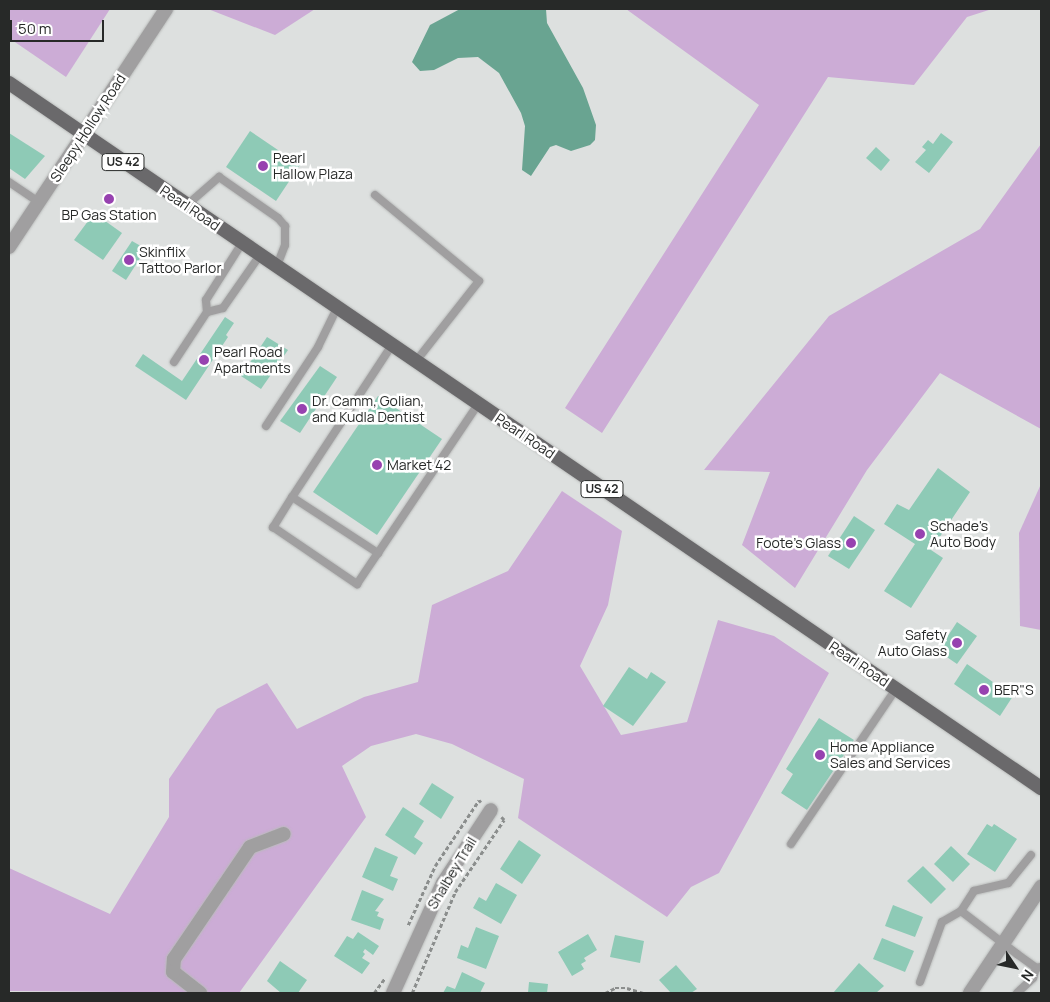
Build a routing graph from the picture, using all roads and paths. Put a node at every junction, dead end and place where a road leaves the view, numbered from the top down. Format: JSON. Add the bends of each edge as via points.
{"nodes":[{"id":1,"x":166,"y":9,"type":"edge"},
{"id":2,"x":9,"y":83,"type":"edge"},
{"id":3,"x":83,"y":134,"type":"junction"},
{"id":4,"x":10,"y":185,"type":"edge"},
{"id":5,"x":375,"y":195,"type":"dead end"},
{"id":6,"x":39,"y":202,"type":"junction"},
{"id":7,"x":187,"y":205,"type":"junction"},
{"id":8,"x":242,"y":243,"type":"junction"},
{"id":9,"x":9,"y":247,"type":"edge"},
{"id":10,"x":260,"y":255,"type":"junction"},
{"id":11,"x":277,"y":266,"type":"junction"},
{"id":12,"x":338,"y":308,"type":"junction"},
{"id":13,"x":207,"y":312,"type":"junction"},
{"id":14,"x":392,"y":346,"type":"junction"},
{"id":15,"x":416,"y":361,"type":"junction"},
{"id":16,"x":174,"y":362,"type":"dead end"},
{"id":17,"x":478,"y":404,"type":"junction"},
{"id":18,"x":266,"y":426,"type":"dead end"},
{"id":19,"x":292,"y":497,"type":"junction"},
{"id":20,"x":378,"y":553,"type":"junction"},
{"id":21,"x":896,"y":689,"type":"junction"},
{"id":22,"x":1041,"y":788,"type":"edge"},
{"id":23,"x":479,"y":800,"type":"dead end"},
{"id":24,"x":491,"y":810,"type":"junction"},
{"id":25,"x":284,"y":834,"type":"dead end"},
{"id":26,"x":791,"y":844,"type":"dead end"},
{"id":27,"x":1031,"y":855,"type":"dead end"},
{"id":28,"x":1041,"y":887,"type":"edge"},
{"id":29,"x":961,"y":911,"type":"junction"},
{"id":30,"x":1002,"y":945,"type":"junction"},
{"id":31,"x":1039,"y":967,"type":"edge"},
{"id":32,"x":920,"y":982,"type":"dead end"},
{"id":33,"x":200,"y":993,"type":"edge"},
{"id":34,"x":394,"y":993,"type":"edge"},
{"id":35,"x":412,"y":993,"type":"edge"},
{"id":36,"x":605,"y":993,"type":"edge"},
{"id":37,"x":643,"y":993,"type":"edge"},
{"id":38,"x":970,"y":993,"type":"edge"},
{"id":39,"x":1018,"y":993,"type":"edge"}],
"edges":[{"from":1,"to":3,"type":"street","name":"Sleepy Hollow Road"},
{"from":2,"to":3,"type":"main road","name":"Pearl Road","number":"US 42"},
{"from":3,"to":6,"type":"street","name":"Sleepy Hollow Road"},
{"from":3,"to":7,"type":"main road","name":"Pearl Road","number":"US 42"},
{"from":4,"to":6,"type":"lane"},
{"from":5,"to":15,"type":"lane","via":[[479,281]]},
{"from":6,"to":9,"type":"street","name":"Sleepy Hollow Road"},
{"from":7,"to":8,"type":"main road","name":"Pearl Road","number":"US 42"},
{"from":7,"to":11,"type":"lane","via":[[218,177],[285,226],[285,246]]},
{"from":8,"to":10,"type":"main road","name":"Pearl Road","number":"US 42"},
{"from":8,"to":13,"type":"lane","via":[[206,300]]},
{"from":10,"to":11,"type":"main road","name":"Pearl Road","number":"US 42"},
{"from":10,"to":13,"type":"lane","via":[[223,308]]},
{"from":11,"to":12,"type":"main road","name":"Pearl Road","number":"US 42"},
{"from":12,"to":14,"type":"main road","name":"Pearl Road","number":"US 42"},
{"from":12,"to":18,"type":"lane","via":[[318,347]]},
{"from":13,"to":16,"type":"lane"},
{"from":14,"to":15,"type":"main road","name":"Pearl Road","number":"US 42"},
{"from":14,"to":19,"type":"lane"},
{"from":15,"to":17,"type":"main road","name":"Pearl Road","number":"US 42"},
{"from":17,"to":20,"type":"lane"},
{"from":17,"to":21,"type":"main road","name":"Pearl Road","number":"US 42"},
{"from":19,"to":20,"type":"lane"},
{"from":19,"to":20,"type":"lane","via":[[273,527],[357,584]]},
{"from":21,"to":22,"type":"main road","name":"Pearl Road","number":"US 42"},
{"from":21,"to":26,"type":"lane"},
{"from":23,"to":24,"type":"path"},
{"from":24,"to":34,"type":"street","name":"Shalbey Trail","via":[[442,883]]},
{"from":24,"to":35,"type":"path","via":[[504,820],[455,892]]},
{"from":25,"to":33,"type":"street","via":[[250,847],[174,959],[173,972]]},
{"from":27,"to":29,"type":"lane","via":[[1008,883],[974,890]]},
{"from":28,"to":30,"type":"street"},
{"from":29,"to":30,"type":"lane"},
{"from":29,"to":32,"type":"lane","via":[[942,922]]},
{"from":30,"to":31,"type":"lane"},
{"from":30,"to":38,"type":"street"},
{"from":31,"to":39,"type":"lane"},
{"from":36,"to":37,"type":"path","via":[[615,988],[627,988]]}]}
